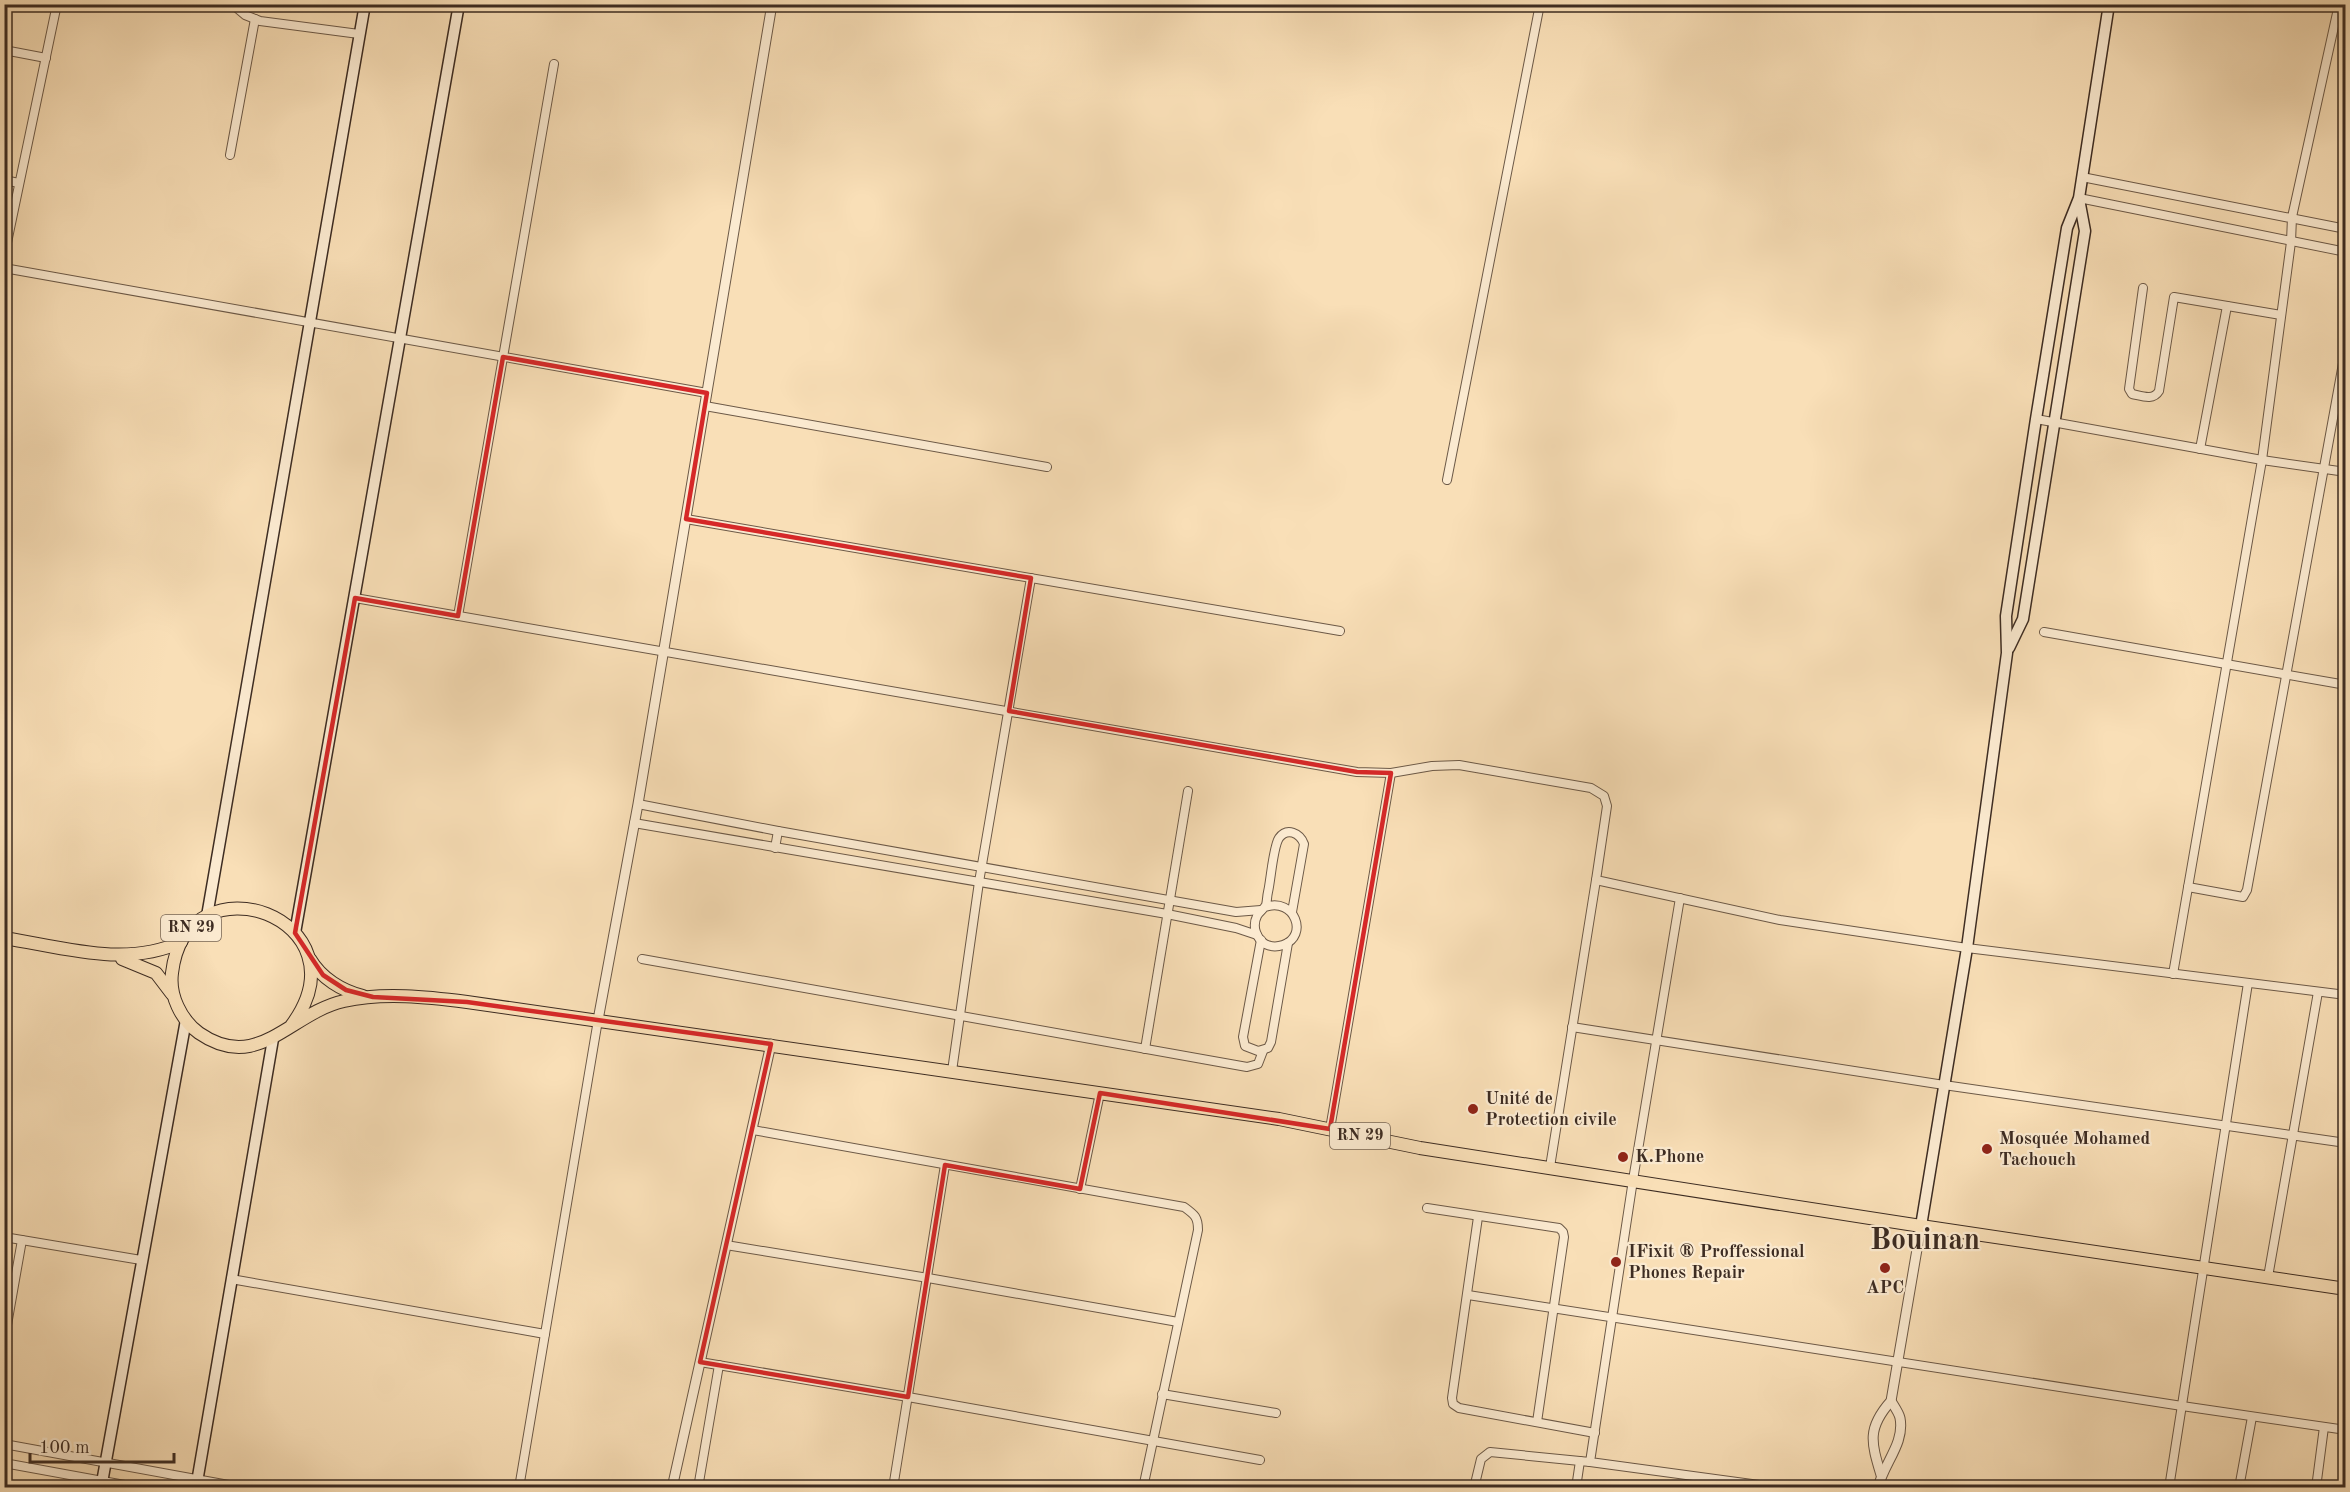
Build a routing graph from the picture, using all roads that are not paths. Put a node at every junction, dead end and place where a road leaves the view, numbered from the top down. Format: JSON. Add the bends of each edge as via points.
{"nodes":[{"id":1,"x":57,"y":4,"type":"edge"},
{"id":2,"x":232,"y":4,"type":"edge"},
{"id":3,"x":364,"y":4,"type":"edge"},
{"id":4,"x":459,"y":4,"type":"edge"},
{"id":5,"x":772,"y":4,"type":"edge"},
{"id":6,"x":1540,"y":4,"type":"edge"},
{"id":7,"x":2109,"y":4,"type":"edge"},
{"id":8,"x":2339,"y":4,"type":"edge"},
{"id":9,"x":255,"y":19,"type":"junction"},
{"id":10,"x":359,"y":34,"type":"junction"},
{"id":11,"x":4,"y":50,"type":"edge"},
{"id":12,"x":46,"y":58,"type":"junction"},
{"id":13,"x":554,"y":64,"type":"dead end"},
{"id":14,"x":230,"y":156,"type":"dead end"},
{"id":15,"x":2082,"y":177,"type":"junction"},
{"id":16,"x":4,"y":180,"type":"edge"},
{"id":17,"x":19,"y":183,"type":"junction"},
{"id":18,"x":2079,"y":198,"type":"junction"},
{"id":19,"x":2292,"y":217,"type":"junction"},
{"id":20,"x":2346,"y":229,"type":"edge"},
{"id":21,"x":2291,"y":242,"type":"junction"},
{"id":22,"x":2346,"y":252,"type":"edge"},
{"id":23,"x":4,"y":257,"type":"edge"},
{"id":24,"x":4,"y":268,"type":"edge"},
{"id":25,"x":2143,"y":288,"type":"dead end"},
{"id":26,"x":2227,"y":306,"type":"junction"},
{"id":27,"x":2281,"y":315,"type":"junction"},
{"id":28,"x":310,"y":323,"type":"junction"},
{"id":29,"x":400,"y":339,"type":"junction"},
{"id":30,"x":2346,"y":347,"type":"edge"},
{"id":31,"x":503,"y":357,"type":"junction"},
{"id":32,"x":708,"y":393,"type":"junction"},
{"id":33,"x":705,"y":406,"type":"junction"},
{"id":34,"x":2036,"y":419,"type":"junction"},
{"id":35,"x":2055,"y":422,"type":"junction"},
{"id":36,"x":2200,"y":448,"type":"junction"},
{"id":37,"x":2262,"y":460,"type":"junction"},
{"id":38,"x":1047,"y":467,"type":"dead end"},
{"id":39,"x":2323,"y":468,"type":"junction"},
{"id":40,"x":2346,"y":472,"type":"edge"},
{"id":41,"x":1448,"y":480,"type":"dead end"},
{"id":42,"x":686,"y":519,"type":"junction"},
{"id":43,"x":1031,"y":578,"type":"junction"},
{"id":44,"x":355,"y":598,"type":"junction"},
{"id":45,"x":458,"y":616,"type":"junction"},
{"id":46,"x":1340,"y":631,"type":"dead end"},
{"id":47,"x":2044,"y":632,"type":"dead end"},
{"id":48,"x":664,"y":651,"type":"junction"},
{"id":49,"x":2007,"y":653,"type":"junction"},
{"id":50,"x":2228,"y":663,"type":"junction"},
{"id":51,"x":2285,"y":674,"type":"junction"},
{"id":52,"x":2346,"y":685,"type":"edge"},
{"id":53,"x":1009,"y":711,"type":"junction"},
{"id":54,"x":1391,"y":773,"type":"junction"},
{"id":55,"x":1188,"y":791,"type":"dead end"},
{"id":56,"x":638,"y":804,"type":"junction"},
{"id":57,"x":634,"y":823,"type":"junction"},
{"id":58,"x":778,"y":831,"type":"junction"},
{"id":59,"x":775,"y":849,"type":"junction"},
{"id":60,"x":981,"y":867,"type":"junction"},
{"id":61,"x":1596,"y":880,"type":"junction"},
{"id":62,"x":979,"y":882,"type":"junction"},
{"id":63,"x":2188,"y":887,"type":"junction"},
{"id":64,"x":1680,"y":898,"type":"junction"},
{"id":65,"x":1170,"y":899,"type":"junction"},
{"id":66,"x":1263,"y":909,"type":"junction"},
{"id":67,"x":1292,"y":912,"type":"junction"},
{"id":68,"x":1167,"y":914,"type":"junction"},
{"id":69,"x":207,"y":916,"type":"junction"},
{"id":70,"x":295,"y":933,"type":"junction"},
{"id":71,"x":1259,"y":937,"type":"junction"},
{"id":72,"x":4,"y":938,"type":"edge"},
{"id":73,"x":181,"y":942,"type":"junction"},
{"id":74,"x":1288,"y":943,"type":"junction"},
{"id":75,"x":1967,"y":948,"type":"junction"},
{"id":76,"x":307,"y":953,"type":"junction"},
{"id":77,"x":112,"y":955,"type":"junction"},
{"id":78,"x":642,"y":959,"type":"dead end"},
{"id":79,"x":2173,"y":974,"type":"junction"},
{"id":80,"x":2248,"y":982,"type":"junction"},
{"id":81,"x":2318,"y":992,"type":"junction"},
{"id":82,"x":2346,"y":995,"type":"edge"},
{"id":83,"x":174,"y":996,"type":"junction"},
{"id":84,"x":373,"y":997,"type":"junction"},
{"id":85,"x":960,"y":1016,"type":"junction"},
{"id":86,"x":186,"y":1020,"type":"junction"},
{"id":87,"x":598,"y":1020,"type":"junction"},
{"id":88,"x":291,"y":1026,"type":"junction"},
{"id":89,"x":1572,"y":1028,"type":"junction"},
{"id":90,"x":273,"y":1039,"type":"junction"},
{"id":91,"x":1656,"y":1041,"type":"junction"},
{"id":92,"x":771,"y":1044,"type":"junction"},
{"id":93,"x":1145,"y":1049,"type":"junction"},
{"id":94,"x":1263,"y":1051,"type":"junction"},
{"id":95,"x":952,"y":1071,"type":"junction"},
{"id":96,"x":1944,"y":1085,"type":"junction"},
{"id":97,"x":1100,"y":1093,"type":"junction"},
{"id":98,"x":2226,"y":1125,"type":"junction"},
{"id":99,"x":753,"y":1130,"type":"junction"},
{"id":100,"x":1330,"y":1130,"type":"junction"},
{"id":101,"x":2293,"y":1135,"type":"junction"},
{"id":102,"x":2346,"y":1143,"type":"edge"},
{"id":103,"x":945,"y":1165,"type":"junction"},
{"id":104,"x":1550,"y":1167,"type":"junction"},
{"id":105,"x":1633,"y":1180,"type":"junction"},
{"id":106,"x":1080,"y":1189,"type":"junction"},
{"id":107,"x":1427,"y":1208,"type":"dead end"},
{"id":108,"x":1478,"y":1216,"type":"junction"},
{"id":109,"x":1921,"y":1226,"type":"junction"},
{"id":110,"x":4,"y":1237,"type":"edge"},
{"id":111,"x":22,"y":1240,"type":"junction"},
{"id":112,"x":726,"y":1245,"type":"junction"},
{"id":113,"x":141,"y":1260,"type":"junction"},
{"id":114,"x":2203,"y":1267,"type":"junction"},
{"id":115,"x":2268,"y":1277,"type":"junction"},
{"id":116,"x":928,"y":1278,"type":"junction"},
{"id":117,"x":231,"y":1279,"type":"junction"},
{"id":118,"x":2346,"y":1289,"type":"edge"},
{"id":119,"x":1468,"y":1295,"type":"junction"},
{"id":120,"x":1555,"y":1308,"type":"junction"},
{"id":121,"x":1614,"y":1317,"type":"junction"},
{"id":122,"x":1178,"y":1322,"type":"junction"},
{"id":123,"x":545,"y":1334,"type":"junction"},
{"id":124,"x":4,"y":1342,"type":"edge"},
{"id":125,"x":1897,"y":1361,"type":"junction"},
{"id":126,"x":700,"y":1362,"type":"junction"},
{"id":127,"x":719,"y":1365,"type":"junction"},
{"id":128,"x":1162,"y":1394,"type":"junction"},
{"id":129,"x":908,"y":1397,"type":"junction"},
{"id":130,"x":1891,"y":1401,"type":"junction"},
{"id":131,"x":2182,"y":1407,"type":"junction"},
{"id":132,"x":1276,"y":1413,"type":"dead end"},
{"id":133,"x":2252,"y":1417,"type":"junction"},
{"id":134,"x":1537,"y":1422,"type":"junction"},
{"id":135,"x":2324,"y":1426,"type":"junction"},
{"id":136,"x":2346,"y":1430,"type":"edge"},
{"id":137,"x":1595,"y":1433,"type":"junction"},
{"id":138,"x":1152,"y":1441,"type":"junction"},
{"id":139,"x":4,"y":1444,"type":"edge"},
{"id":140,"x":1260,"y":1460,"type":"dead end"},
{"id":141,"x":1580,"y":1461,"type":"junction"},
{"id":142,"x":106,"y":1462,"type":"junction"},
{"id":143,"x":1590,"y":1462,"type":"junction"},
{"id":144,"x":4,"y":1463,"type":"edge"},
{"id":145,"x":1881,"y":1475,"type":"junction"},
{"id":146,"x":196,"y":1483,"type":"edge"},
{"id":147,"x":102,"y":1484,"type":"edge"},
{"id":148,"x":141,"y":1488,"type":"edge"},
{"id":149,"x":245,"y":1488,"type":"edge"},
{"id":150,"x":519,"y":1488,"type":"edge"},
{"id":151,"x":672,"y":1488,"type":"edge"},
{"id":152,"x":698,"y":1488,"type":"edge"},
{"id":153,"x":893,"y":1488,"type":"edge"},
{"id":154,"x":1143,"y":1488,"type":"edge"},
{"id":155,"x":1474,"y":1488,"type":"edge"},
{"id":156,"x":1576,"y":1488,"type":"edge"},
{"id":157,"x":1782,"y":1488,"type":"edge"},
{"id":158,"x":1878,"y":1488,"type":"edge"},
{"id":159,"x":2169,"y":1488,"type":"edge"},
{"id":160,"x":2239,"y":1488,"type":"edge"},
{"id":161,"x":2316,"y":1488,"type":"edge"}],
"edges":[{"from":1,"to":12,"type":"street"},
{"from":2,"to":9,"type":"street"},
{"from":3,"to":10,"type":"main road"},
{"from":4,"to":29,"type":"main road"},
{"from":5,"to":32,"type":"street"},
{"from":6,"to":41,"type":"street"},
{"from":7,"to":15,"type":"main road"},
{"from":8,"to":19,"type":"street"},
{"from":9,"to":10,"type":"street"},
{"from":9,"to":14,"type":"street"},
{"from":10,"to":28,"type":"main road"},
{"from":11,"to":12,"type":"street"},
{"from":12,"to":17,"type":"street"},
{"from":13,"to":31,"type":"street"},
{"from":15,"to":18,"type":"main road"},
{"from":15,"to":19,"type":"street"},
{"from":16,"to":17,"type":"street"},
{"from":17,"to":23,"type":"street"},
{"from":18,"to":21,"type":"street"},
{"from":18,"to":34,"type":"main road","via":[[2067,228]]},
{"from":18,"to":35,"type":"main road","via":[[2085,231]]},
{"from":19,"to":20,"type":"street"},
{"from":19,"to":21,"type":"street"},
{"from":21,"to":22,"type":"street"},
{"from":21,"to":27,"type":"street"},
{"from":24,"to":28,"type":"street"},
{"from":25,"to":26,"type":"street","via":[[2129,389],[2132,394],[2151,398],[2159,391],[2174,297]]},
{"from":26,"to":27,"type":"street"},
{"from":26,"to":36,"type":"street"},
{"from":27,"to":37,"type":"street"},
{"from":28,"to":29,"type":"street"},
{"from":28,"to":69,"type":"main road"},
{"from":29,"to":31,"type":"street"},
{"from":29,"to":44,"type":"main road"},
{"from":30,"to":39,"type":"street"},
{"from":31,"to":32,"type":"street"},
{"from":31,"to":45,"type":"street"},
{"from":32,"to":33,"type":"street"},
{"from":33,"to":38,"type":"street"},
{"from":33,"to":42,"type":"street"},
{"from":34,"to":35,"type":"street"},
{"from":34,"to":49,"type":"main road","via":[[2006,616]]},
{"from":35,"to":36,"type":"street"},
{"from":35,"to":49,"type":"main road","via":[[2023,619]]},
{"from":36,"to":37,"type":"street"},
{"from":37,"to":39,"type":"street"},
{"from":37,"to":50,"type":"street"},
{"from":39,"to":40,"type":"street"},
{"from":39,"to":51,"type":"street"},
{"from":42,"to":43,"type":"street"},
{"from":42,"to":48,"type":"street"},
{"from":43,"to":46,"type":"street"},
{"from":43,"to":53,"type":"street"},
{"from":44,"to":45,"type":"street"},
{"from":44,"to":70,"type":"main road"},
{"from":45,"to":48,"type":"street"},
{"from":47,"to":50,"type":"street"},
{"from":48,"to":53,"type":"street"},
{"from":48,"to":56,"type":"street"},
{"from":49,"to":75,"type":"main road"},
{"from":50,"to":51,"type":"street"},
{"from":50,"to":63,"type":"street"},
{"from":51,"to":52,"type":"street"},
{"from":51,"to":63,"type":"street","via":[[2245,895]]},
{"from":53,"to":54,"type":"street","via":[[1357,772]]},
{"from":53,"to":60,"type":"street"},
{"from":54,"to":61,"type":"street","via":[[1459,765],[1596,789],[1607,806]]},
{"from":54,"to":100,"type":"street"},
{"from":55,"to":65,"type":"street"},
{"from":56,"to":57,"type":"street"},
{"from":56,"to":58,"type":"street"},
{"from":57,"to":59,"type":"street"},
{"from":57,"to":87,"type":"street"},
{"from":58,"to":59,"type":"street"},
{"from":58,"to":60,"type":"street"},
{"from":59,"to":62,"type":"street"},
{"from":60,"to":62,"type":"street"},
{"from":60,"to":65,"type":"street"},
{"from":61,"to":64,"type":"street"},
{"from":61,"to":89,"type":"street"},
{"from":62,"to":68,"type":"street"},
{"from":62,"to":85,"type":"street"},
{"from":63,"to":79,"type":"street"},
{"from":64,"to":75,"type":"street","via":[[1780,920]]},
{"from":64,"to":91,"type":"street"},
{"from":65,"to":66,"type":"street","via":[[1236,912]]},
{"from":65,"to":68,"type":"street"},
{"from":66,"to":67,"type":"street","via":[[1280,905]]},
{"from":66,"to":67,"type":"street","via":[[1278,840],[1286,832],[1293,832],[1304,844]]},
{"from":66,"to":71,"type":"street","via":[[1255,922]]},
{"from":67,"to":74,"type":"street","via":[[1296,932]]},
{"from":68,"to":71,"type":"street","via":[[1236,928]]},
{"from":68,"to":93,"type":"street"},
{"from":69,"to":70,"type":"main road","number":"RN 29","via":[[238,907],[255,909],[277,918]]},
{"from":69,"to":73,"type":"main road","number":"RN 29"},
{"from":70,"to":76,"type":"main road","number":"RN 29"},
{"from":71,"to":74,"type":"street","via":[[1274,946]]},
{"from":71,"to":94,"type":"street","via":[[1243,1042],[1250,1049]]},
{"from":72,"to":77,"type":"main road","number":"RN 29"},
{"from":73,"to":77,"type":"main road","number":"RN 29","via":[[147,954]]},
{"from":73,"to":83,"type":"main road","number":"RN 29","via":[[173,959]]},
{"from":74,"to":94,"type":"street","via":[[1270,1042]]},
{"from":75,"to":79,"type":"street"},
{"from":75,"to":96,"type":"main road"},
{"from":76,"to":84,"type":"main road","number":"RN 29","via":[[313,965],[334,984]]},
{"from":76,"to":88,"type":"main road","number":"RN 29","via":[[311,972],[309,992]]},
{"from":77,"to":83,"type":"main road","number":"RN 29","via":[[156,973]]},
{"from":78,"to":85,"type":"street"},
{"from":79,"to":80,"type":"street"},
{"from":80,"to":81,"type":"street"},
{"from":80,"to":98,"type":"street"},
{"from":81,"to":82,"type":"street"},
{"from":81,"to":101,"type":"street"},
{"from":83,"to":86,"type":"main road","number":"RN 29"},
{"from":84,"to":87,"type":"main road","number":"RN 29","via":[[456,1000]]},
{"from":84,"to":88,"type":"main road","number":"RN 29","via":[[329,1005]]},
{"from":85,"to":93,"type":"street"},
{"from":85,"to":95,"type":"street"},
{"from":86,"to":90,"type":"main road","number":"RN 29","via":[[211,1040],[226,1045],[258,1045]]},
{"from":86,"to":113,"type":"main road"},
{"from":87,"to":92,"type":"main road","number":"RN 29"},
{"from":87,"to":123,"type":"street"},
{"from":88,"to":90,"type":"main road","number":"RN 29"},
{"from":89,"to":91,"type":"street"},
{"from":89,"to":104,"type":"street"},
{"from":90,"to":117,"type":"main road"},
{"from":91,"to":96,"type":"street"},
{"from":91,"to":105,"type":"street"},
{"from":92,"to":95,"type":"main road","number":"RN 29"},
{"from":92,"to":99,"type":"street"},
{"from":93,"to":94,"type":"street","via":[[1247,1067],[1258,1064]]},
{"from":95,"to":97,"type":"main road","number":"RN 29"},
{"from":96,"to":98,"type":"street"},
{"from":96,"to":109,"type":"main road"},
{"from":97,"to":100,"type":"main road","number":"RN 29"},
{"from":97,"to":106,"type":"street"},
{"from":98,"to":101,"type":"street"},
{"from":98,"to":114,"type":"street"},
{"from":99,"to":103,"type":"street"},
{"from":99,"to":112,"type":"street"},
{"from":100,"to":104,"type":"main road","number":"RN 29"},
{"from":101,"to":102,"type":"street"},
{"from":101,"to":115,"type":"street"},
{"from":103,"to":106,"type":"street"},
{"from":103,"to":116,"type":"street"},
{"from":104,"to":105,"type":"main road","number":"RN 29"},
{"from":105,"to":109,"type":"main road","number":"RN 29"},
{"from":105,"to":121,"type":"street"},
{"from":106,"to":122,"type":"street","via":[[1184,1208],[1198,1219]]},
{"from":107,"to":108,"type":"street"},
{"from":108,"to":119,"type":"street"},
{"from":108,"to":120,"type":"street","via":[[1559,1228],[1563,1232]]},
{"from":109,"to":114,"type":"main road","number":"RN 29"},
{"from":109,"to":125,"type":"street"},
{"from":110,"to":111,"type":"street"},
{"from":111,"to":113,"type":"street"},
{"from":111,"to":124,"type":"street"},
{"from":112,"to":116,"type":"street"},
{"from":112,"to":126,"type":"street"},
{"from":113,"to":142,"type":"main road"},
{"from":114,"to":115,"type":"main road","number":"RN 29"},
{"from":114,"to":131,"type":"street"},
{"from":115,"to":118,"type":"main road","number":"RN 29"},
{"from":116,"to":122,"type":"street"},
{"from":116,"to":129,"type":"street"},
{"from":117,"to":123,"type":"street"},
{"from":117,"to":146,"type":"main road"},
{"from":119,"to":120,"type":"street"},
{"from":119,"to":134,"type":"street","via":[[1454,1404]]},
{"from":120,"to":121,"type":"street"},
{"from":120,"to":134,"type":"street"},
{"from":121,"to":125,"type":"street"},
{"from":121,"to":137,"type":"street"},
{"from":122,"to":128,"type":"street"},
{"from":123,"to":150,"type":"street"},
{"from":125,"to":130,"type":"street"},
{"from":125,"to":131,"type":"street"},
{"from":126,"to":127,"type":"street"},
{"from":126,"to":151,"type":"street"},
{"from":127,"to":129,"type":"street"},
{"from":127,"to":152,"type":"street"},
{"from":128,"to":132,"type":"street"},
{"from":128,"to":138,"type":"street"},
{"from":129,"to":138,"type":"street"},
{"from":129,"to":153,"type":"street"},
{"from":130,"to":145,"type":"street","via":[[1900,1418],[1900,1436]]},
{"from":130,"to":145,"type":"street","via":[[1878,1415],[1872,1434]]},
{"from":131,"to":133,"type":"street"},
{"from":131,"to":159,"type":"street"},
{"from":133,"to":135,"type":"street"},
{"from":133,"to":160,"type":"street"},
{"from":134,"to":137,"type":"street"},
{"from":135,"to":136,"type":"street"},
{"from":135,"to":161,"type":"street"},
{"from":137,"to":143,"type":"street"},
{"from":138,"to":140,"type":"street"},
{"from":138,"to":154,"type":"street"},
{"from":139,"to":142,"type":"street"},
{"from":141,"to":143,"type":"street"},
{"from":141,"to":155,"type":"street","via":[[1490,1452],[1481,1459]]},
{"from":141,"to":156,"type":"street"},
{"from":142,"to":146,"type":"street"},
{"from":142,"to":147,"type":"main road"},
{"from":143,"to":157,"type":"street"},
{"from":144,"to":147,"type":"street"},
{"from":145,"to":158,"type":"street"},
{"from":146,"to":149,"type":"street"},
{"from":147,"to":148,"type":"street"}]}
